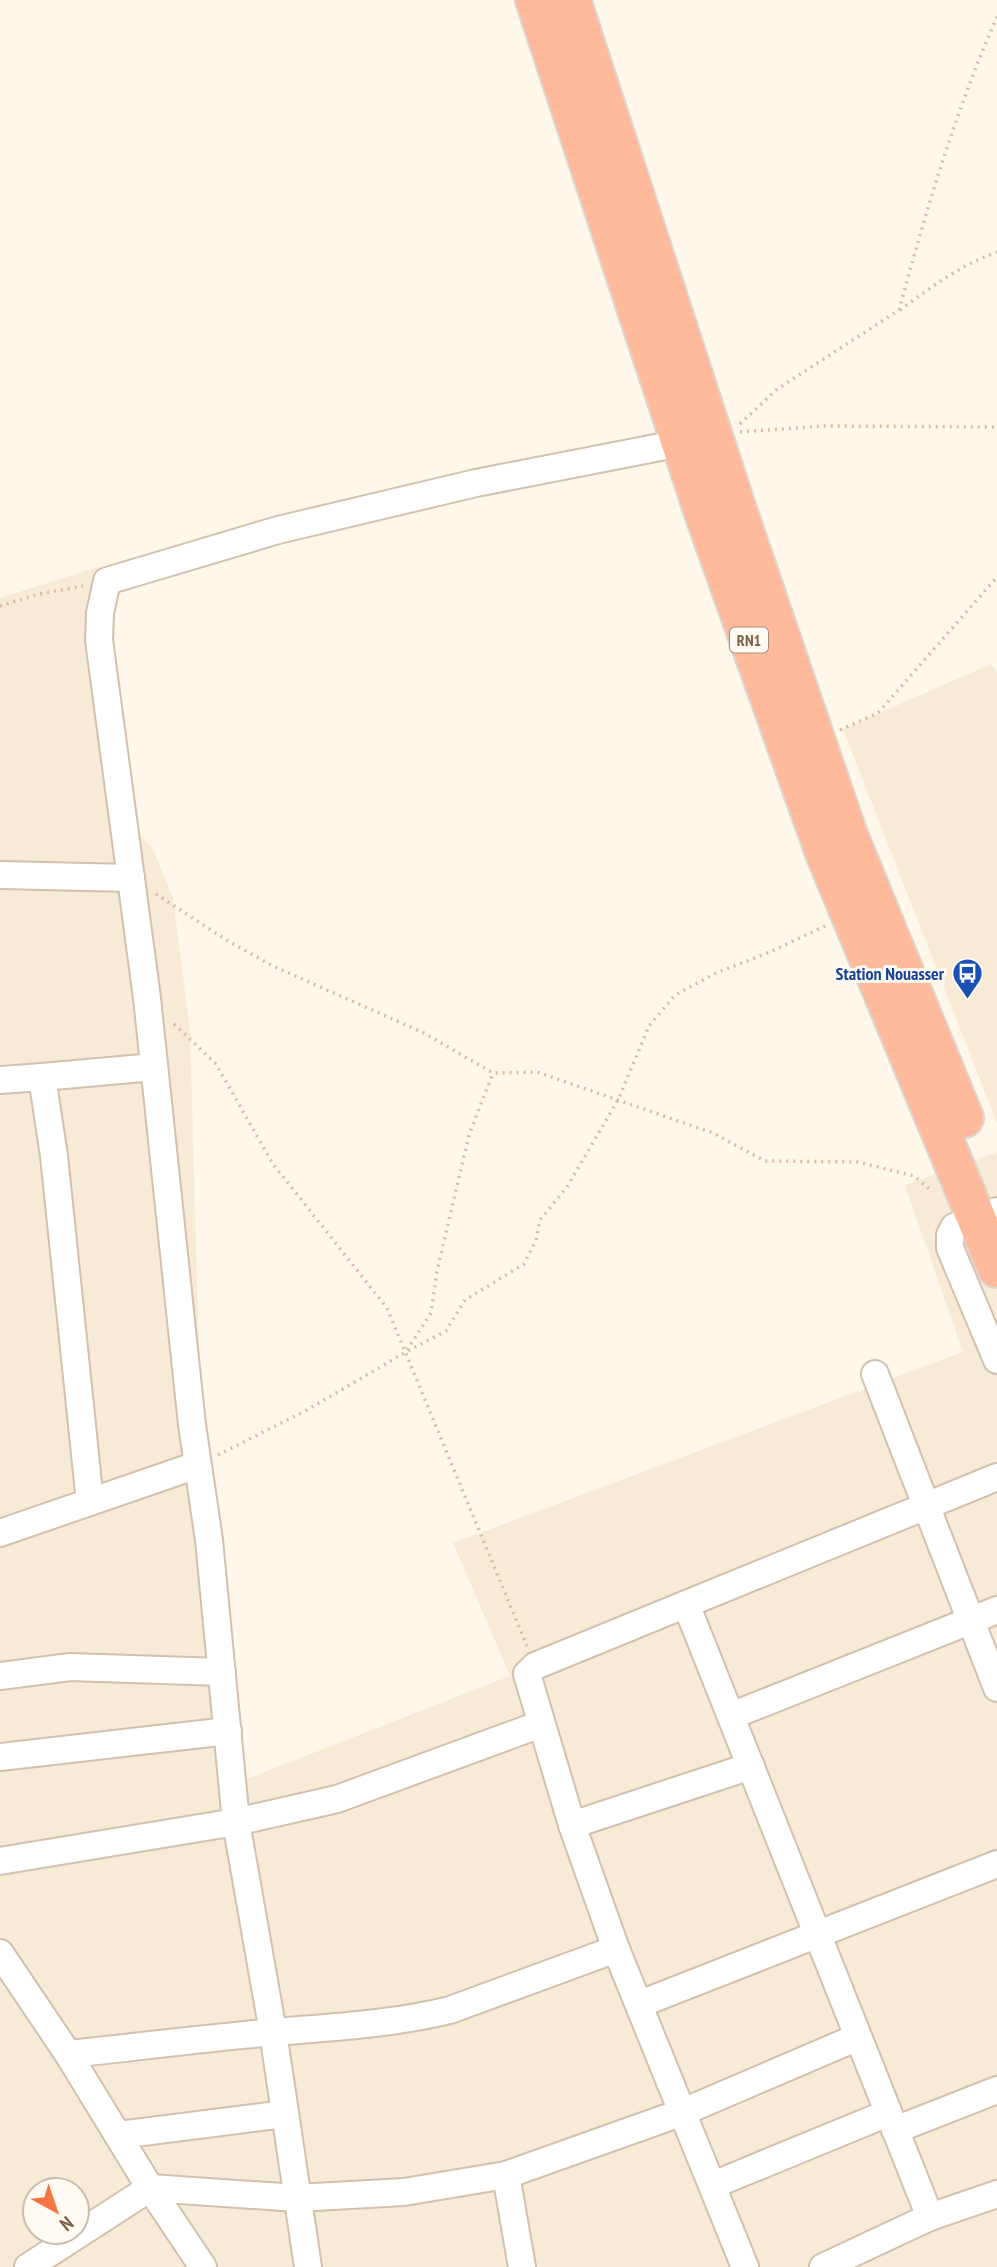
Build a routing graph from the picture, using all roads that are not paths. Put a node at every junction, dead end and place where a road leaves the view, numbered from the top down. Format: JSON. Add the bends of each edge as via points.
{"nodes":[{"id":1,"x":535,"y":0,"type":"edge"},
{"id":2,"x":571,"y":0,"type":"edge"},
{"id":3,"x":708,"y":438,"type":"junction"},
{"id":4,"x":0,"y":875,"type":"edge"},
{"id":5,"x":131,"y":878,"type":"junction"},
{"id":6,"x":154,"y":1067,"type":"junction"},
{"id":7,"x":41,"y":1077,"type":"junction"},
{"id":8,"x":0,"y":1080,"type":"edge"},
{"id":9,"x":985,"y":1212,"type":"edge"},
{"id":10,"x":997,"y":1268,"type":"edge"},
{"id":11,"x":997,"y":1360,"type":"edge"},
{"id":12,"x":875,"y":1374,"type":"dead end"},
{"id":13,"x":197,"y":1465,"type":"junction"},
{"id":14,"x":997,"y":1477,"type":"edge"},
{"id":15,"x":90,"y":1502,"type":"junction"},
{"id":16,"x":927,"y":1505,"type":"junction"},
{"id":17,"x":1,"y":1525,"type":"edge"},
{"id":18,"x":686,"y":1604,"type":"junction"},
{"id":19,"x":997,"y":1610,"type":"edge"},
{"id":20,"x":972,"y":1620,"type":"junction"},
{"id":21,"x":222,"y":1672,"type":"junction"},
{"id":22,"x":0,"y":1676,"type":"edge"},
{"id":23,"x":997,"y":1688,"type":"edge"},
{"id":24,"x":731,"y":1716,"type":"junction"},
{"id":25,"x":541,"y":1724,"type":"junction"},
{"id":26,"x":228,"y":1731,"type":"junction"},
{"id":27,"x":0,"y":1757,"type":"edge"},
{"id":28,"x":751,"y":1766,"type":"junction"},
{"id":29,"x":236,"y":1822,"type":"junction"},
{"id":30,"x":572,"y":1825,"type":"junction"},
{"id":31,"x":0,"y":1861,"type":"edge"},
{"id":32,"x":997,"y":1864,"type":"edge"},
{"id":33,"x":818,"y":1934,"type":"junction"},
{"id":34,"x":616,"y":1949,"type":"junction"},
{"id":35,"x":2,"y":1961,"type":"edge"},
{"id":36,"x":640,"y":2004,"type":"junction"},
{"id":37,"x":274,"y":2032,"type":"junction"},
{"id":38,"x":858,"y":2037,"type":"junction"},
{"id":39,"x":68,"y":2054,"type":"junction"},
{"id":40,"x":997,"y":2090,"type":"edge"},
{"id":41,"x":683,"y":2112,"type":"junction"},
{"id":42,"x":285,"y":2114,"type":"junction"},
{"id":43,"x":892,"y":2121,"type":"junction"},
{"id":44,"x":119,"y":2135,"type":"junction"},
{"id":45,"x":506,"y":2175,"type":"junction"},
{"id":46,"x":713,"y":2185,"type":"junction"},
{"id":47,"x":150,"y":2188,"type":"junction"},
{"id":48,"x":997,"y":2194,"type":"edge"},
{"id":49,"x":297,"y":2198,"type":"junction"},
{"id":50,"x":930,"y":2217,"type":"junction"},
{"id":51,"x":28,"y":2267,"type":"edge"},
{"id":52,"x":203,"y":2267,"type":"edge"},
{"id":53,"x":308,"y":2267,"type":"edge"},
{"id":54,"x":522,"y":2267,"type":"edge"},
{"id":55,"x":746,"y":2267,"type":"edge"},
{"id":56,"x":822,"y":2267,"type":"edge"}],
"edges":[{"from":1,"to":3,"type":"highway","number":"RN1"},
{"from":2,"to":3,"type":"highway","number":"RN1"},
{"from":3,"to":5,"type":"street","via":[[476,483],[278,530],[107,581],[99,640]]},
{"from":3,"to":9,"type":"highway","number":"RN1"},
{"from":3,"to":9,"type":"highway","number":"RN1","via":[[825,853]]},
{"from":4,"to":5,"type":"street"},
{"from":5,"to":6,"type":"street"},
{"from":6,"to":7,"type":"street"},
{"from":6,"to":13,"type":"street"},
{"from":7,"to":8,"type":"street"},
{"from":7,"to":15,"type":"street","via":[[54,1156]]},
{"from":9,"to":10,"type":"highway","number":"RN1"},
{"from":9,"to":11,"type":"street","via":[[954,1227],[950,1248]]},
{"from":12,"to":16,"type":"street"},
{"from":13,"to":15,"type":"street"},
{"from":13,"to":21,"type":"street"},
{"from":14,"to":16,"type":"street"},
{"from":15,"to":17,"type":"street"},
{"from":16,"to":18,"type":"street"},
{"from":16,"to":20,"type":"street"},
{"from":18,"to":24,"type":"street"},
{"from":18,"to":25,"type":"street","via":[[530,1669],[527,1677]]},
{"from":19,"to":20,"type":"street"},
{"from":20,"to":23,"type":"street"},
{"from":20,"to":24,"type":"street"},
{"from":21,"to":22,"type":"street","via":[[70,1667]]},
{"from":21,"to":26,"type":"street"},
{"from":24,"to":28,"type":"street"},
{"from":25,"to":29,"type":"street","via":[[337,1799]]},
{"from":25,"to":30,"type":"street"},
{"from":26,"to":27,"type":"street"},
{"from":26,"to":29,"type":"street"},
{"from":28,"to":30,"type":"street"},
{"from":28,"to":33,"type":"street"},
{"from":29,"to":31,"type":"street"},
{"from":29,"to":37,"type":"street"},
{"from":30,"to":34,"type":"street"},
{"from":32,"to":33,"type":"street"},
{"from":33,"to":36,"type":"street"},
{"from":33,"to":38,"type":"street"},
{"from":34,"to":36,"type":"street"},
{"from":34,"to":37,"type":"street","via":[[450,2010],[388,2023]]},
{"from":35,"to":39,"type":"street"},
{"from":36,"to":41,"type":"street"},
{"from":37,"to":39,"type":"street"},
{"from":37,"to":42,"type":"street"},
{"from":38,"to":41,"type":"street"},
{"from":38,"to":43,"type":"street"},
{"from":39,"to":44,"type":"street"},
{"from":40,"to":43,"type":"street"},
{"from":41,"to":45,"type":"street"},
{"from":41,"to":46,"type":"street"},
{"from":42,"to":44,"type":"street"},
{"from":42,"to":49,"type":"street"},
{"from":43,"to":46,"type":"street"},
{"from":43,"to":50,"type":"street"},
{"from":44,"to":47,"type":"street"},
{"from":45,"to":49,"type":"street","via":[[404,2192]]},
{"from":45,"to":54,"type":"street"},
{"from":46,"to":55,"type":"street"},
{"from":47,"to":49,"type":"street"},
{"from":47,"to":51,"type":"street"},
{"from":47,"to":52,"type":"street"},
{"from":48,"to":50,"type":"street"},
{"from":49,"to":53,"type":"street"},
{"from":50,"to":56,"type":"street"}]}
